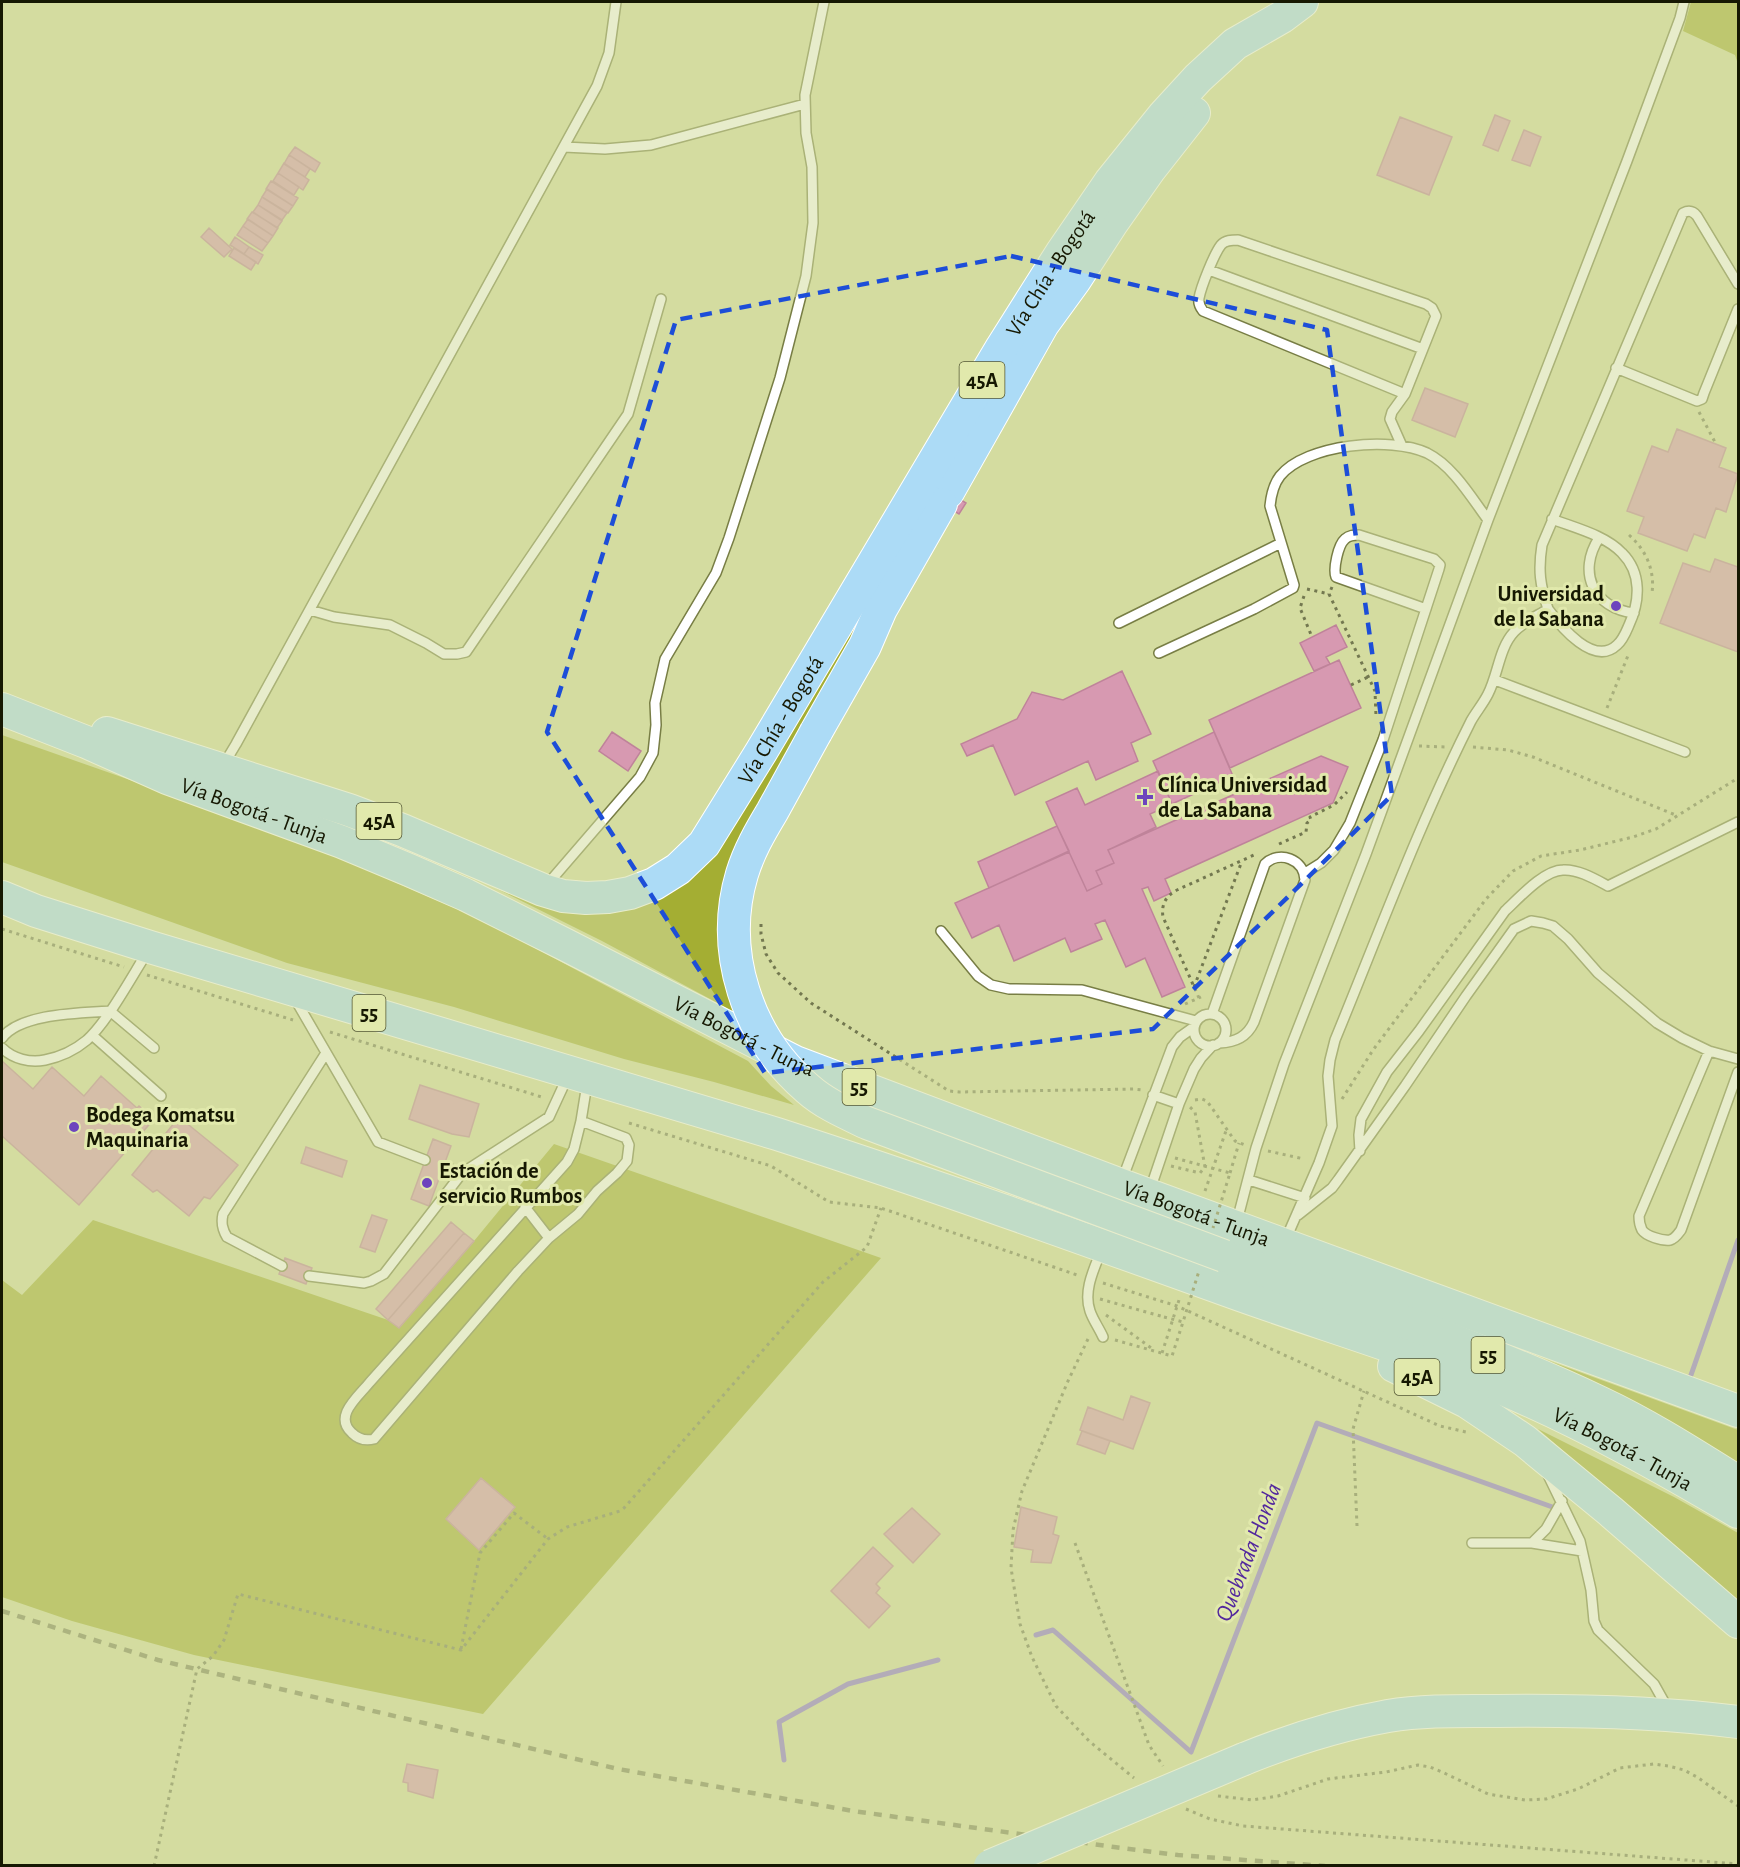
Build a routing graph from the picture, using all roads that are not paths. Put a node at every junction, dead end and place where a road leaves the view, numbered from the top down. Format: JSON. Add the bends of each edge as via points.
{"nodes":[{"id":1,"x":616,"y":2,"type":"edge"},
{"id":2,"x":824,"y":2,"type":"edge"},
{"id":3,"x":1684,"y":2,"type":"edge"},
{"id":4,"x":1292,"y":9,"type":"edge"},
{"id":5,"x":805,"y":104,"type":"junction"},
{"id":6,"x":564,"y":147,"type":"junction"},
{"id":7,"x":1209,"y":270,"type":"junction"},
{"id":8,"x":1738,"y":284,"type":"edge"},
{"id":9,"x":661,"y":299,"type":"dead end"},
{"id":10,"x":1738,"y":309,"type":"edge"},
{"id":11,"x":1423,"y":349,"type":"junction"},
{"id":12,"x":1616,"y":368,"type":"junction"},
{"id":13,"x":1405,"y":394,"type":"junction"},
{"id":14,"x":1402,"y":446,"type":"junction"},
{"id":15,"x":1552,"y":519,"type":"junction"},
{"id":16,"x":1488,"y":520,"type":"junction"},
{"id":17,"x":1599,"y":538,"type":"junction"},
{"id":18,"x":1281,"y":543,"type":"junction"},
{"id":19,"x":1426,"y":609,"type":"junction"},
{"id":20,"x":1548,"y":609,"type":"junction"},
{"id":21,"x":310,"y":610,"type":"junction"},
{"id":22,"x":1634,"y":613,"type":"junction"},
{"id":23,"x":1119,"y":623,"type":"dead end"},
{"id":24,"x":1159,"y":653,"type":"dead end"},
{"id":25,"x":1495,"y":680,"type":"junction"},
{"id":26,"x":2,"y":702,"type":"edge"},
{"id":27,"x":2,"y":709,"type":"edge"},
{"id":28,"x":1685,"y":752,"type":"dead end"},
{"id":29,"x":221,"y":769,"type":"junction"},
{"id":30,"x":1738,"y":822,"type":"edge"},
{"id":31,"x":1305,"y":873,"type":"junction"},
{"id":32,"x":543,"y":890,"type":"junction"},
{"id":33,"x":2,"y":897,"type":"edge"},
{"id":34,"x":941,"y":931,"type":"dead end"},
{"id":35,"x":143,"y":959,"type":"junction"},
{"id":36,"x":290,"y":989,"type":"junction"},
{"id":37,"x":1440,"y":1001,"type":"junction"},
{"id":38,"x":110,"y":1011,"type":"junction"},
{"id":39,"x":1455,"y":1013,"type":"junction"},
{"id":40,"x":1212,"y":1014,"type":"junction"},
{"id":41,"x":1195,"y":1024,"type":"junction"},
{"id":42,"x":92,"y":1035,"type":"junction"},
{"id":43,"x":2,"y":1036,"type":"edge"},
{"id":44,"x":1216,"y":1044,"type":"junction"},
{"id":45,"x":2,"y":1048,"type":"edge"},
{"id":46,"x":154,"y":1048,"type":"dead end"},
{"id":47,"x":1709,"y":1051,"type":"junction"},
{"id":48,"x":326,"y":1053,"type":"junction"},
{"id":49,"x":1738,"y":1059,"type":"edge"},
{"id":50,"x":1738,"y":1072,"type":"edge"},
{"id":51,"x":578,"y":1075,"type":"junction"},
{"id":52,"x":1153,"y":1095,"type":"junction"},
{"id":53,"x":161,"y":1096,"type":"dead end"},
{"id":54,"x":1183,"y":1105,"type":"junction"},
{"id":55,"x":581,"y":1121,"type":"junction"},
{"id":56,"x":1360,"y":1151,"type":"junction"},
{"id":57,"x":425,"y":1160,"type":"dead end"},
{"id":58,"x":444,"y":1167,"type":"dead end"},
{"id":59,"x":462,"y":1173,"type":"junction"},
{"id":60,"x":1248,"y":1180,"type":"junction"},
{"id":61,"x":1134,"y":1190,"type":"junction"},
{"id":62,"x":1305,"y":1198,"type":"junction"},
{"id":63,"x":525,"y":1207,"type":"junction"},
{"id":64,"x":1235,"y":1227,"type":"junction"},
{"id":65,"x":1290,"y":1230,"type":"junction"},
{"id":66,"x":549,"y":1238,"type":"junction"},
{"id":67,"x":1103,"y":1246,"type":"junction"},
{"id":68,"x":282,"y":1266,"type":"dead end"},
{"id":69,"x":309,"y":1276,"type":"dead end"},
{"id":70,"x":1269,"y":1305,"type":"junction"},
{"id":71,"x":1102,"y":1337,"type":"road end"},
{"id":72,"x":1738,"y":1411,"type":"edge"},
{"id":73,"x":1534,"y":1449,"type":"junction"},
{"id":74,"x":1738,"y":1482,"type":"edge"},
{"id":75,"x":1562,"y":1501,"type":"junction"},
{"id":76,"x":1738,"y":1512,"type":"edge"},
{"id":77,"x":1472,"y":1543,"type":"dead end"},
{"id":78,"x":1532,"y":1543,"type":"junction"},
{"id":79,"x":1582,"y":1551,"type":"junction"},
{"id":80,"x":1738,"y":1622,"type":"edge"},
{"id":81,"x":1672,"y":1715,"type":"junction"},
{"id":82,"x":1738,"y":1722,"type":"edge"},
{"id":83,"x":990,"y":1866,"type":"edge"}],
"edges":[{"from":1,"to":6,"type":"lane","via":[[609,53],[597,86]]},
{"from":2,"to":5,"type":"lane"},
{"from":3,"to":16,"type":"lane"},
{"from":4,"to":32,"type":"highway","name":"Vía Chía - Bogotá","number":"45A","via":[[1235,44],[1198,78],[1092,208],[1002,347],[704,844],[678,869],[630,893],[586,898]]},
{"from":4,"to":74,"type":"highway","number":"55","bridge":true,"via":[[1192,116],[1112,223],[881,609],[865,646],[752,846],[741,875],[734,918],[735,953],[743,995],[755,1022],[782,1063],[808,1089],[837,1109],[1550,1379],[1654,1431]]},
{"from":5,"to":6,"type":"lane","via":[[651,145]]},
{"from":5,"to":32,"type":"lane","via":[[813,223],[806,276],[780,378],[729,538],[716,573],[665,659],[655,703],[652,753],[640,777]]},
{"from":6,"to":21,"type":"lane"},
{"from":7,"to":11,"type":"lane"},
{"from":7,"to":11,"type":"lane","via":[[1222,244],[1238,240],[1426,304],[1436,316]]},
{"from":7,"to":13,"type":"lane","via":[[1198,299],[1203,311]]},
{"from":8,"to":12,"type":"lane","via":[[1694,212],[1683,213]]},
{"from":9,"to":21,"type":"lane","via":[[628,414],[466,652],[444,654],[390,625]]},
{"from":10,"to":12,"type":"lane","via":[[1702,399],[1692,400]]},
{"from":11,"to":13,"type":"lane"},
{"from":12,"to":15,"type":"lane"},
{"from":13,"to":14,"type":"lane","via":[[1390,419]]},
{"from":14,"to":16,"type":"lane","via":[[1441,462]]},
{"from":14,"to":18,"type":"lane","via":[[1340,447],[1286,470],[1275,485],[1270,506]]},
{"from":15,"to":17,"type":"lane"},
{"from":15,"to":20,"type":"lane","via":[[1539,565]]},
{"from":16,"to":60,"type":"lane","via":[[1366,854],[1284,1064]]},
{"from":17,"to":22,"type":"lane","via":[[1621,551],[1635,572]]},
{"from":17,"to":22,"type":"lane","via":[[1589,559],[1591,581],[1612,607]]},
{"from":18,"to":23,"type":"lane"},
{"from":18,"to":24,"type":"lane","via":[[1293,587]]},
{"from":19,"to":19,"type":"lane","via":[[1336,577],[1334,568],[1346,537],[1353,535],[1440,565]]},
{"from":19,"to":31,"type":"lane","via":[[1383,740],[1350,823],[1321,863]]},
{"from":20,"to":22,"type":"lane","via":[[1580,643],[1603,651],[1618,644]]},
{"from":20,"to":25,"type":"lane","via":[[1514,631]]},
{"from":21,"to":29,"type":"lane"},
{"from":25,"to":28,"type":"lane"},
{"from":25,"to":62,"type":"lane","via":[[1472,718],[1417,839],[1335,1040],[1328,1076],[1332,1126]]},
{"from":26,"to":29,"type":"highway","name":"Vía Chía - Bogotá","number":"45A"},
{"from":27,"to":61,"type":"highway","name":"Vía Bogotá - Tunja","number":"55","via":[[428,879],[556,939],[795,1062]]},
{"from":29,"to":32,"type":"highway","name":"Vía Chía - Bogotá","number":"45A","via":[[349,810]]},
{"from":30,"to":37,"type":"lane","via":[[1608,886],[1582,874],[1564,870],[1550,873],[1505,910]]},
{"from":31,"to":40,"type":"lane","via":[[1296,861],[1283,857],[1265,864]]},
{"from":31,"to":44,"type":"lane","via":[[1251,1029],[1233,1042]]},
{"from":33,"to":35,"type":"highway","name":"Vía Bogotá - Tunja","number":"55"},
{"from":34,"to":41,"type":"lane","via":[[978,976],[992,985],[1009,989],[1082,990]]},
{"from":35,"to":36,"type":"highway","name":"Vía Bogotá - Tunja","number":"55"},
{"from":35,"to":38,"type":"lane"},
{"from":36,"to":48,"type":"lane"},
{"from":36,"to":51,"type":"highway","name":"Vía Bogotá - Tunja","number":"55"},
{"from":37,"to":39,"type":"lane"},
{"from":37,"to":56,"type":"lane","via":[[1388,1072],[1361,1119]]},
{"from":38,"to":42,"type":"lane"},
{"from":38,"to":43,"type":"lane","via":[[38,1019],[14,1027]]},
{"from":38,"to":46,"type":"lane"},
{"from":39,"to":47,"type":"lane","via":[[1514,929],[1531,921],[1553,926],[1598,973],[1657,1023]]},
{"from":39,"to":56,"type":"lane"},
{"from":40,"to":41,"type":"lane","via":[[1200,1017]]},
{"from":40,"to":44,"type":"lane","via":[[1218,1016],[1226,1032]]},
{"from":41,"to":44,"type":"lane","via":[[1197,1040],[1207,1046]]},
{"from":41,"to":52,"type":"lane","via":[[1172,1047]]},
{"from":42,"to":45,"type":"lane","via":[[74,1050],[38,1061],[14,1056]]},
{"from":42,"to":53,"type":"lane"},
{"from":44,"to":54,"type":"lane","via":[[1198,1062]]},
{"from":47,"to":49,"type":"lane"},
{"from":47,"to":50,"type":"lane","via":[[1639,1216],[1644,1233],[1670,1240],[1681,1230]]},
{"from":48,"to":57,"type":"lane","via":[[378,1142]]},
{"from":48,"to":68,"type":"lane","via":[[221,1221],[227,1237]]},
{"from":51,"to":55,"type":"lane"},
{"from":51,"to":59,"type":"lane","via":[[549,1117]]},
{"from":51,"to":67,"type":"highway","name":"Vía Bogotá - Tunja","number":"55","via":[[931,1184]]},
{"from":52,"to":54,"type":"lane"},
{"from":52,"to":61,"type":"lane"},
{"from":54,"to":61,"type":"lane"},
{"from":55,"to":63,"type":"lane","via":[[567,1162]]},
{"from":55,"to":66,"type":"lane","via":[[626,1138],[627,1161],[578,1214]]},
{"from":56,"to":65,"type":"lane","via":[[1332,1188]]},
{"from":58,"to":59,"type":"lane"},
{"from":59,"to":69,"type":"lane","via":[[379,1278],[355,1283]]},
{"from":60,"to":62,"type":"lane"},
{"from":60,"to":64,"type":"lane"},
{"from":61,"to":64,"type":"highway","name":"Vía Bogotá - Tunja","number":"55"},
{"from":62,"to":65,"type":"lane"},
{"from":63,"to":66,"type":"lane"},
{"from":63,"to":66,"type":"lane","via":[[344,1413],[352,1433],[363,1440],[374,1439]]},
{"from":64,"to":65,"type":"highway","name":"Vía Bogotá - Tunja","number":"55"},
{"from":65,"to":72,"type":"highway","name":"Vía Bogotá - Tunja","number":"55"},
{"from":67,"to":70,"type":"highway","name":"Vía Bogotá - Tunja","number":"55"},
{"from":67,"to":71,"type":"lane","via":[[1090,1279],[1088,1298]]},
{"from":70,"to":73,"type":"highway","number":"45A","via":[[1467,1402]]},
{"from":70,"to":76,"type":"highway","name":"Vía Bogotá - Tunja","number":"55","via":[[1522,1397],[1628,1449]]},
{"from":73,"to":75,"type":"lane"},
{"from":73,"to":80,"type":"highway","number":"45A"},
{"from":75,"to":78,"type":"lane","via":[[1546,1529]]},
{"from":75,"to":79,"type":"lane"},
{"from":77,"to":78,"type":"lane"},
{"from":78,"to":79,"type":"lane"},
{"from":79,"to":81,"type":"lane","via":[[1594,1621],[1654,1684]]},
{"from":81,"to":82,"type":"highway"},
{"from":81,"to":83,"type":"highway","bridge":true,"via":[[1451,1711],[1348,1724],[1244,1758]]}]}
